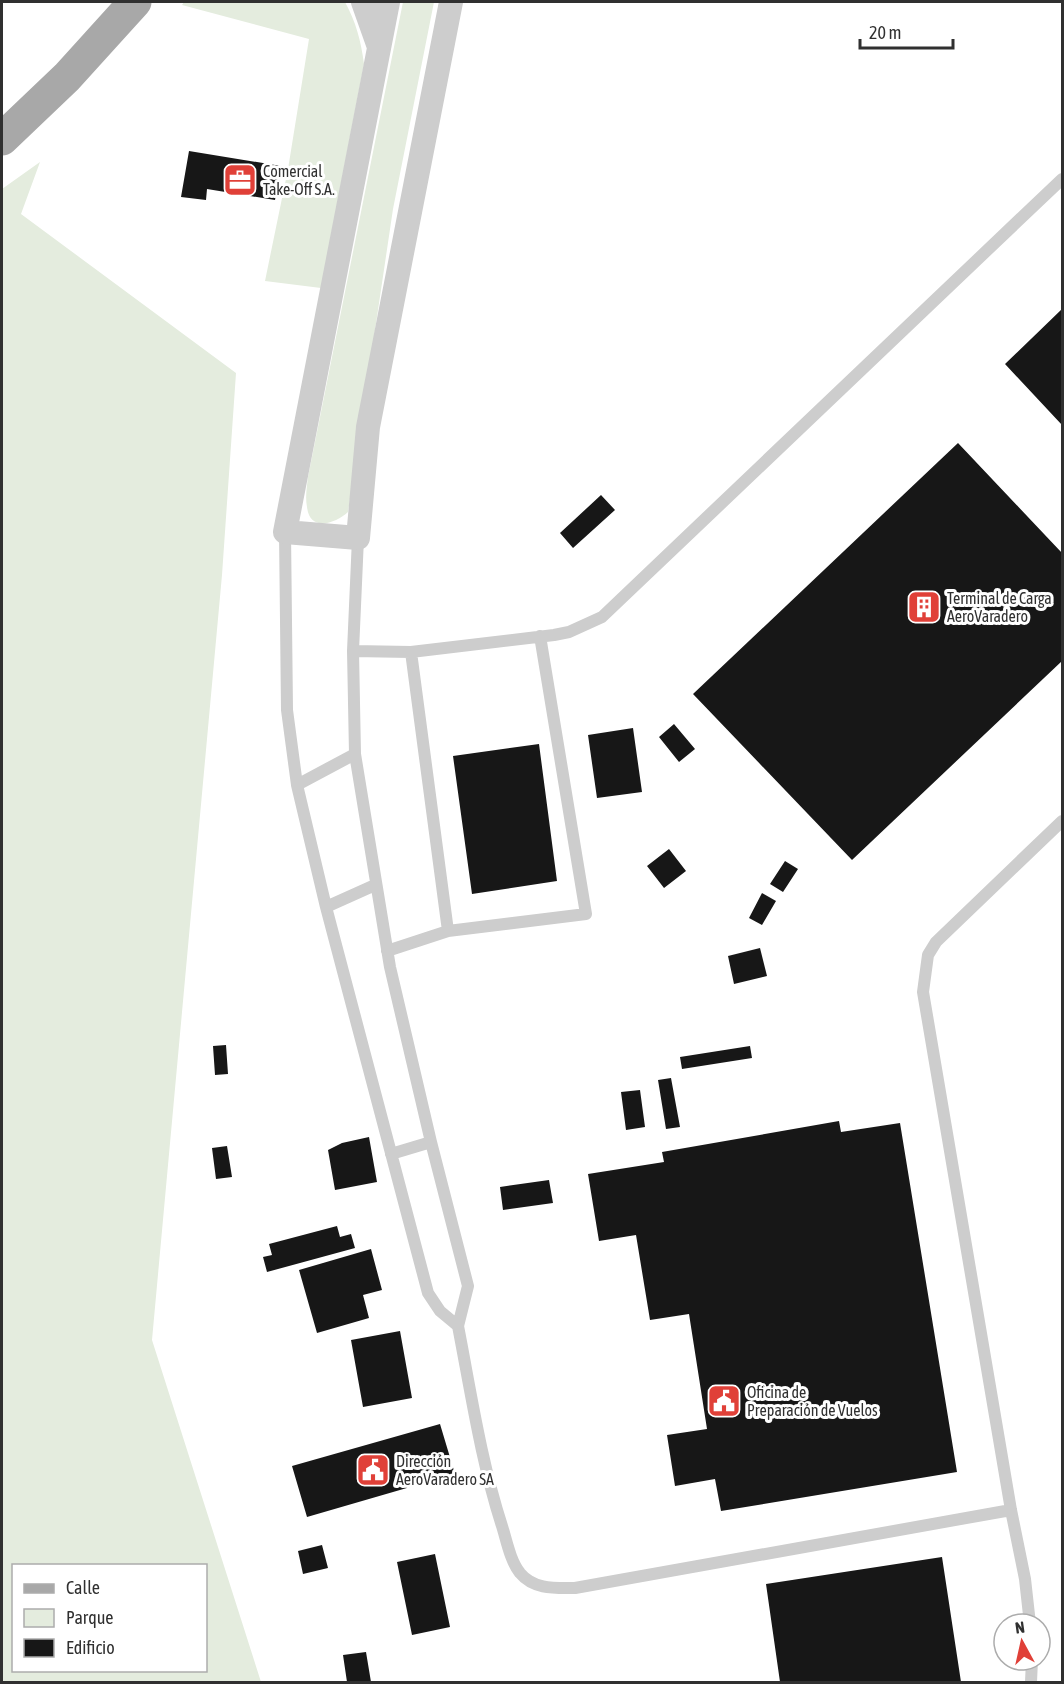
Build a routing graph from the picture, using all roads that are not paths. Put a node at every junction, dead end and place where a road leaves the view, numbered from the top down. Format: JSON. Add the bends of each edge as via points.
{"nodes":[{"id":1,"x":135,"y":2,"type":"edge"},
{"id":2,"x":363,"y":2,"type":"edge"},
{"id":3,"x":388,"y":2,"type":"edge"},
{"id":4,"x":452,"y":2,"type":"edge"},
{"id":5,"x":380,"y":48,"type":"junction"},
{"id":6,"x":2,"y":139,"type":"edge"},
{"id":7,"x":1062,"y":179,"type":"edge"},
{"id":8,"x":285,"y":532,"type":"junction"},
{"id":9,"x":358,"y":538,"type":"junction"},
{"id":10,"x":540,"y":636,"type":"junction"},
{"id":11,"x":353,"y":651,"type":"junction"},
{"id":12,"x":411,"y":652,"type":"junction"},
{"id":13,"x":355,"y":754,"type":"junction"},
{"id":14,"x":297,"y":785,"type":"junction"},
{"id":15,"x":1062,"y":821,"type":"edge"},
{"id":16,"x":375,"y":885,"type":"junction"},
{"id":17,"x":326,"y":907,"type":"junction"},
{"id":18,"x":448,"y":931,"type":"junction"},
{"id":19,"x":387,"y":951,"type":"junction"},
{"id":20,"x":431,"y":1142,"type":"junction"},
{"id":21,"x":391,"y":1154,"type":"junction"},
{"id":22,"x":458,"y":1326,"type":"junction"},
{"id":23,"x":1011,"y":1510,"type":"junction"},
{"id":24,"x":1029,"y":1612,"type":"edge"}],
"edges":[{"from":1,"to":6,"type":"main road","via":[[67,77]]},
{"from":2,"to":5,"type":"street"},
{"from":3,"to":5,"type":"street"},
{"from":4,"to":9,"type":"street","via":[[368,427]]},
{"from":5,"to":8,"type":"street"},
{"from":7,"to":10,"type":"lane","via":[[602,617],[569,632]]},
{"from":8,"to":9,"type":"street"},
{"from":8,"to":14,"type":"lane","via":[[287,710]]},
{"from":9,"to":11,"type":"lane"},
{"from":10,"to":12,"type":"lane"},
{"from":10,"to":18,"type":"lane","via":[[585,914]]},
{"from":11,"to":12,"type":"lane"},
{"from":11,"to":13,"type":"lane"},
{"from":12,"to":18,"type":"lane"},
{"from":13,"to":14,"type":"lane"},
{"from":13,"to":16,"type":"lane"},
{"from":14,"to":17,"type":"lane"},
{"from":15,"to":23,"type":"lane","via":[[936,942],[924,969],[923,992]]},
{"from":16,"to":17,"type":"lane"},
{"from":16,"to":19,"type":"lane"},
{"from":17,"to":21,"type":"lane"},
{"from":18,"to":19,"type":"lane"},
{"from":19,"to":20,"type":"lane"},
{"from":20,"to":21,"type":"lane"},
{"from":20,"to":22,"type":"lane","via":[[468,1286]]},
{"from":21,"to":22,"type":"lane","via":[[428,1293],[440,1311]]},
{"from":22,"to":23,"type":"lane","via":[[486,1476],[511,1556],[520,1573],[542,1587],[575,1588]]},
{"from":23,"to":24,"type":"lane"}]}
